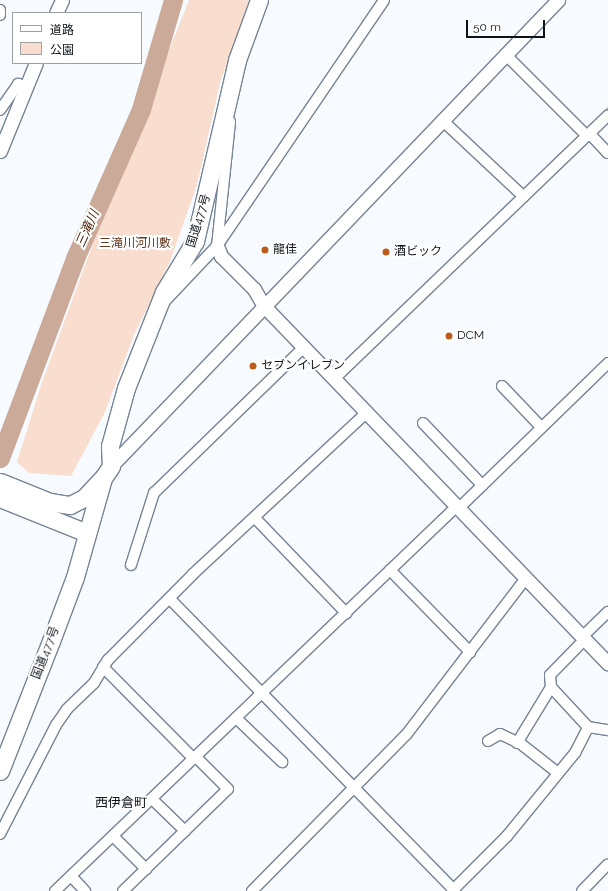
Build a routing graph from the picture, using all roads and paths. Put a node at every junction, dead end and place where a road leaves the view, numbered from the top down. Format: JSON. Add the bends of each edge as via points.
{"nodes":[{"id":1,"x":62,"y":0,"type":"edge"},
{"id":2,"x":259,"y":0,"type":"edge"},
{"id":3,"x":384,"y":0,"type":"edge"},
{"id":4,"x":558,"y":0,"type":"edge"},
{"id":5,"x":0,"y":10,"type":"edge"},
{"id":6,"x":56,"y":12,"type":"edge"},
{"id":7,"x":0,"y":15,"type":"edge"},
{"id":8,"x":505,"y":54,"type":"junction"},
{"id":9,"x":237,"y":60,"type":"junction"},
{"id":10,"x":36,"y":64,"type":"edge"},
{"id":11,"x":27,"y":86,"type":"junction"},
{"id":12,"x":0,"y":110,"type":"edge"},
{"id":13,"x":608,"y":115,"type":"edge"},
{"id":14,"x":442,"y":120,"type":"junction"},
{"id":15,"x":588,"y":135,"type":"junction"},
{"id":16,"x":0,"y":151,"type":"edge"},
{"id":17,"x":608,"y":153,"type":"edge"},
{"id":18,"x":524,"y":196,"type":"junction"},
{"id":19,"x":217,"y":246,"type":"junction"},
{"id":20,"x":264,"y":306,"type":"junction"},
{"id":21,"x":156,"y":311,"type":"junction"},
{"id":22,"x":303,"y":348,"type":"junction"},
{"id":23,"x":608,"y":363,"type":"edge"},
{"id":24,"x":334,"y":379,"type":"junction"},
{"id":25,"x":502,"y":386,"type":"dead end"},
{"id":26,"x":366,"y":413,"type":"junction"},
{"id":27,"x":423,"y":423,"type":"dead end"},
{"id":28,"x":541,"y":427,"type":"junction"},
{"id":29,"x":107,"y":472,"type":"junction"},
{"id":30,"x":0,"y":482,"type":"edge"},
{"id":31,"x":482,"y":485,"type":"junction"},
{"id":32,"x":0,"y":498,"type":"edge"},
{"id":33,"x":458,"y":507,"type":"junction"},
{"id":34,"x":255,"y":518,"type":"junction"},
{"id":35,"x":81,"y":530,"type":"junction"},
{"id":36,"x":131,"y":565,"type":"dead end"},
{"id":37,"x":390,"y":570,"type":"junction"},
{"id":38,"x":526,"y":578,"type":"junction"},
{"id":39,"x":170,"y":599,"type":"junction"},
{"id":40,"x":608,"y":612,"type":"edge"},
{"id":41,"x":346,"y":613,"type":"junction"},
{"id":42,"x":584,"y":638,"type":"junction"},
{"id":43,"x":470,"y":652,"type":"junction"},
{"id":44,"x":608,"y":663,"type":"edge"},
{"id":45,"x":103,"y":667,"type":"junction"},
{"id":46,"x":551,"y":687,"type":"junction"},
{"id":47,"x":263,"y":693,"type":"junction"},
{"id":48,"x":236,"y":718,"type":"junction"},
{"id":49,"x":588,"y":727,"type":"junction"},
{"id":50,"x":608,"y":730,"type":"edge"},
{"id":51,"x":488,"y":741,"type":"dead end"},
{"id":52,"x":517,"y":743,"type":"junction"},
{"id":53,"x":195,"y":758,"type":"junction"},
{"id":54,"x":282,"y":762,"type":"dead end"},
{"id":55,"x":0,"y":771,"type":"edge"},
{"id":56,"x":558,"y":773,"type":"junction"},
{"id":57,"x":356,"y":789,"type":"junction"},
{"id":58,"x":152,"y":799,"type":"junction"},
{"id":59,"x":185,"y":831,"type":"junction"},
{"id":60,"x":0,"y":834,"type":"edge"},
{"id":61,"x":113,"y":836,"type":"junction"},
{"id":62,"x":608,"y":864,"type":"edge"},
{"id":63,"x":146,"y":869,"type":"junction"},
{"id":64,"x":71,"y":876,"type":"junction"},
{"id":65,"x":454,"y":890,"type":"edge"},
{"id":66,"x":55,"y":891,"type":"edge"},
{"id":67,"x":85,"y":891,"type":"edge"},
{"id":68,"x":123,"y":891,"type":"edge"},
{"id":69,"x":252,"y":891,"type":"edge"},
{"id":70,"x":582,"y":891,"type":"edge"}],
"edges":[{"from":1,"to":6,"type":"street"},
{"from":2,"to":9,"type":"highway","name":"国道477号"},
{"from":3,"to":19,"type":"street"},
{"from":4,"to":8,"type":"street"},
{"from":5,"to":7,"type":"street"},
{"from":8,"to":14,"type":"street"},
{"from":8,"to":15,"type":"street"},
{"from":9,"to":19,"type":"street"},
{"from":9,"to":21,"type":"highway","name":"国道477号","via":[[195,241]]},
{"from":10,"to":11,"type":"street"},
{"from":11,"to":12,"type":"street","via":[[18,84]]},
{"from":11,"to":16,"type":"street"},
{"from":13,"to":15,"type":"street"},
{"from":14,"to":18,"type":"street"},
{"from":14,"to":20,"type":"street"},
{"from":15,"to":17,"type":"street"},
{"from":15,"to":18,"type":"street"},
{"from":18,"to":24,"type":"street"},
{"from":19,"to":20,"type":"street","via":[[221,256],[254,289]]},
{"from":19,"to":21,"type":"street"},
{"from":20,"to":22,"type":"street"},
{"from":20,"to":29,"type":"street"},
{"from":21,"to":29,"type":"highway","name":"国道477号","via":[[126,388],[110,446]]},
{"from":22,"to":24,"type":"street"},
{"from":22,"to":36,"type":"street","via":[[154,493]]},
{"from":23,"to":28,"type":"street"},
{"from":24,"to":26,"type":"street"},
{"from":25,"to":28,"type":"street"},
{"from":26,"to":33,"type":"street"},
{"from":26,"to":34,"type":"street"},
{"from":27,"to":31,"type":"street"},
{"from":28,"to":31,"type":"street"},
{"from":29,"to":30,"type":"highway","via":[[91,491],[77,502],[61,504]]},
{"from":29,"to":35,"type":"highway","name":"国道477号"},
{"from":31,"to":33,"type":"street"},
{"from":32,"to":35,"type":"highway"},
{"from":33,"to":37,"type":"street"},
{"from":33,"to":38,"type":"street"},
{"from":34,"to":39,"type":"street"},
{"from":34,"to":41,"type":"street"},
{"from":35,"to":55,"type":"highway","name":"国道477号","via":[[51,641]]},
{"from":37,"to":41,"type":"street"},
{"from":37,"to":43,"type":"street"},
{"from":38,"to":42,"type":"street"},
{"from":38,"to":43,"type":"street"},
{"from":39,"to":45,"type":"street"},
{"from":39,"to":47,"type":"street"},
{"from":40,"to":42,"type":"street"},
{"from":41,"to":47,"type":"street"},
{"from":42,"to":44,"type":"street"},
{"from":42,"to":46,"type":"street","via":[[550,675]]},
{"from":43,"to":57,"type":"street","via":[[406,735]]},
{"from":45,"to":53,"type":"street"},
{"from":45,"to":60,"type":"street","via":[[94,684],[67,709],[56,725]]},
{"from":46,"to":49,"type":"street"},
{"from":46,"to":52,"type":"street"},
{"from":47,"to":48,"type":"street"},
{"from":47,"to":57,"type":"street","via":[[268,702]]},
{"from":48,"to":53,"type":"street"},
{"from":48,"to":54,"type":"street"},
{"from":49,"to":50,"type":"street"},
{"from":49,"to":56,"type":"street","via":[[575,753]]},
{"from":51,"to":52,"type":"street","via":[[496,734]]},
{"from":52,"to":56,"type":"street"},
{"from":53,"to":58,"type":"street"},
{"from":53,"to":59,"type":"street","via":[[228,789]]},
{"from":56,"to":65,"type":"street","via":[[507,836]]},
{"from":57,"to":65,"type":"street"},
{"from":57,"to":69,"type":"street"},
{"from":58,"to":59,"type":"street"},
{"from":58,"to":61,"type":"street"},
{"from":59,"to":63,"type":"street"},
{"from":61,"to":63,"type":"street"},
{"from":61,"to":64,"type":"street"},
{"from":62,"to":70,"type":"street"},
{"from":63,"to":68,"type":"street"},
{"from":64,"to":66,"type":"street"},
{"from":64,"to":67,"type":"street"}]}
